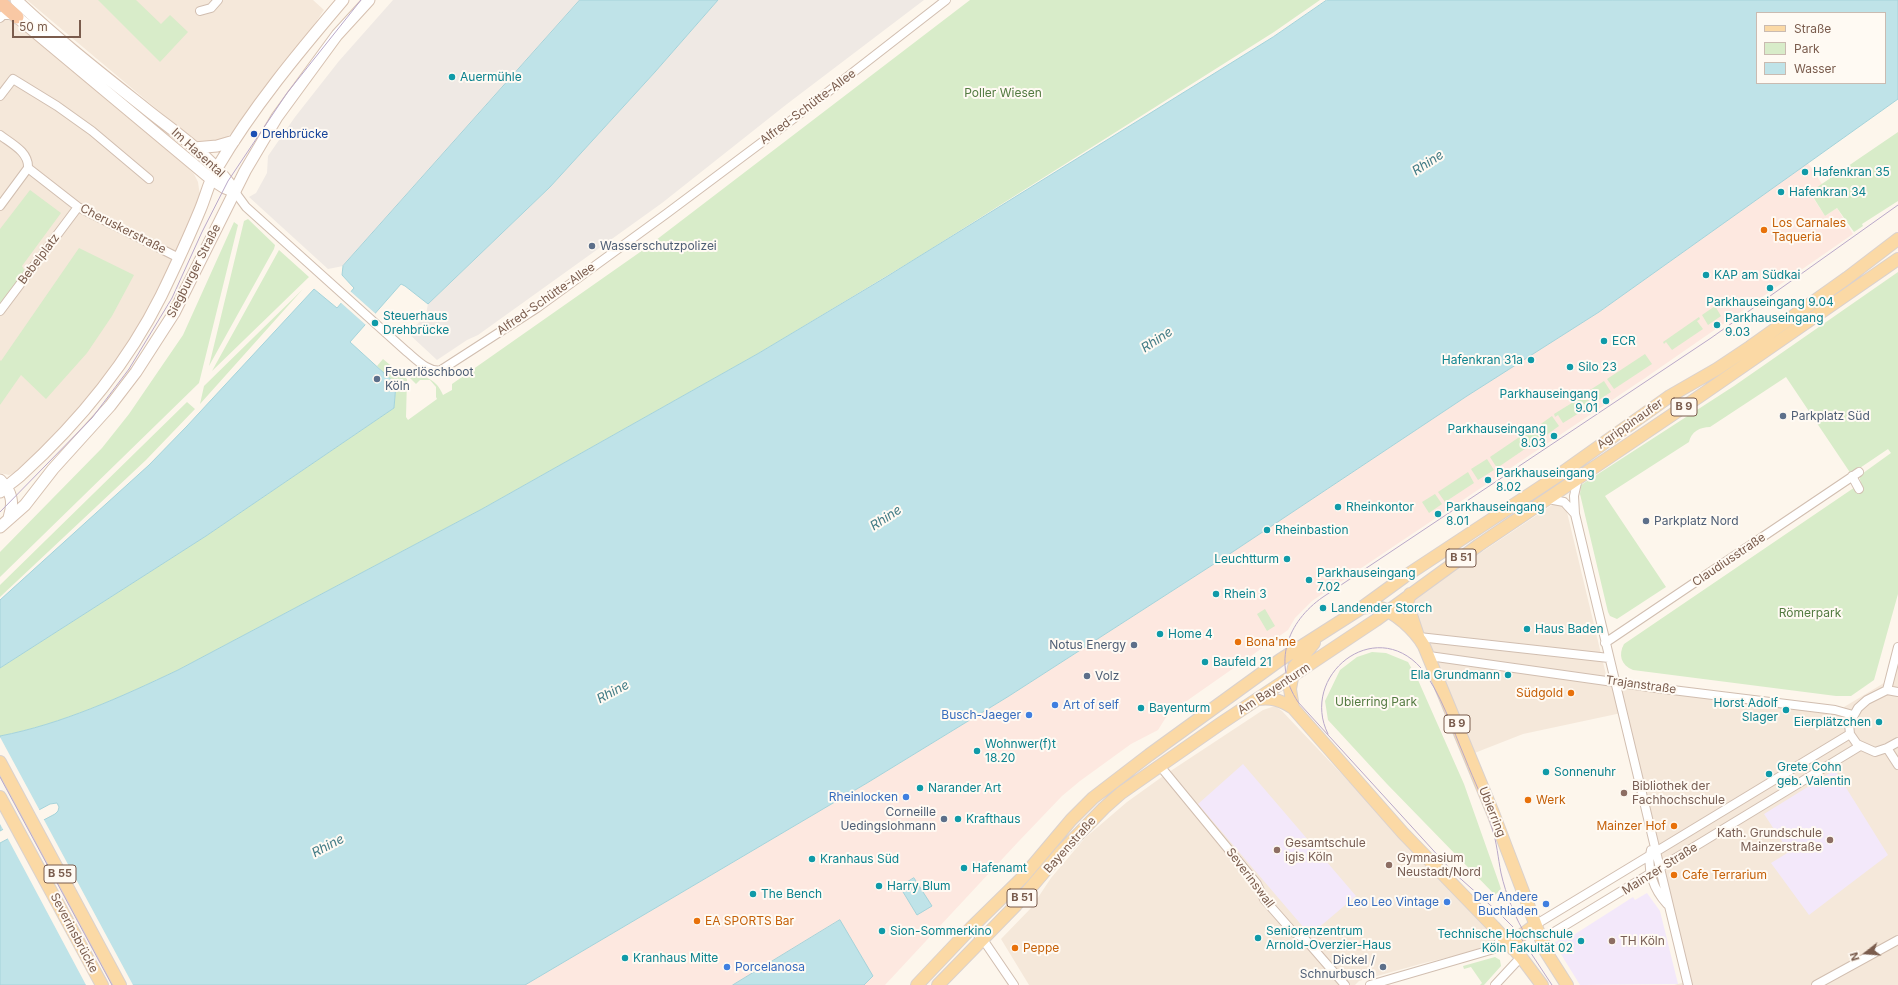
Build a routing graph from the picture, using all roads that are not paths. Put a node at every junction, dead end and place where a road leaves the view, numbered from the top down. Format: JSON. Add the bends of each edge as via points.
{"nodes":[{"id":1,"x":16,"y":0,"type":"edge"},
{"id":2,"x":218,"y":0,"type":"edge"},
{"id":3,"x":344,"y":0,"type":"edge"},
{"id":4,"x":369,"y":0,"type":"edge"},
{"id":5,"x":946,"y":0,"type":"edge"},
{"id":6,"x":0,"y":3,"type":"edge"},
{"id":7,"x":200,"y":11,"type":"dead end"},
{"id":8,"x":15,"y":16,"type":"junction"},
{"id":9,"x":0,"y":18,"type":"edge"},
{"id":10,"x":0,"y":96,"type":"edge"},
{"id":11,"x":0,"y":135,"type":"edge"},
{"id":12,"x":234,"y":141,"type":"junction"},
{"id":13,"x":194,"y":148,"type":"junction"},
{"id":14,"x":215,"y":166,"type":"junction"},
{"id":15,"x":28,"y":168,"type":"junction"},
{"id":16,"x":149,"y":179,"type":"dead end"},
{"id":17,"x":211,"y":179,"type":"junction"},
{"id":18,"x":235,"y":192,"type":"junction"},
{"id":19,"x":0,"y":206,"type":"edge"},
{"id":20,"x":78,"y":207,"type":"junction"},
{"id":21,"x":1898,"y":239,"type":"edge"},
{"id":22,"x":179,"y":258,"type":"junction"},
{"id":23,"x":1898,"y":259,"type":"edge"},
{"id":24,"x":0,"y":311,"type":"edge"},
{"id":25,"x":1606,"y":440,"type":"junction"},
{"id":26,"x":1609,"y":456,"type":"junction"},
{"id":27,"x":1578,"y":478,"type":"junction"},
{"id":28,"x":2,"y":485,"type":"edge"},
{"id":29,"x":1859,"y":489,"type":"dead end"},
{"id":30,"x":1548,"y":499,"type":"junction"},
{"id":31,"x":1575,"y":514,"type":"junction"},
{"id":32,"x":9,"y":518,"type":"junction"},
{"id":33,"x":1512,"y":523,"type":"joint"},
{"id":34,"x":0,"y":527,"type":"edge"},
{"id":35,"x":1410,"y":594,"type":"junction"},
{"id":36,"x":1360,"y":609,"type":"junction"},
{"id":37,"x":1387,"y":612,"type":"junction"},
{"id":38,"x":1321,"y":634,"type":"junction"},
{"id":39,"x":1419,"y":637,"type":"junction"},
{"id":40,"x":1606,"y":643,"type":"junction"},
{"id":41,"x":1898,"y":647,"type":"edge"},
{"id":42,"x":1429,"y":656,"type":"junction"},
{"id":43,"x":1609,"y":658,"type":"junction"},
{"id":44,"x":1292,"y":677,"type":"junction"},
{"id":45,"x":1616,"y":682,"type":"junction"},
{"id":46,"x":1249,"y":683,"type":"junction"},
{"id":47,"x":1887,"y":690,"type":"junction"},
{"id":48,"x":1898,"y":692,"type":"edge"},
{"id":49,"x":1258,"y":699,"type":"junction"},
{"id":50,"x":1293,"y":708,"type":"junction"},
{"id":51,"x":1853,"y":715,"type":"junction"},
{"id":52,"x":1181,"y":731,"type":"junction"},
{"id":53,"x":1850,"y":734,"type":"junction"},
{"id":54,"x":1898,"y":742,"type":"edge"},
{"id":55,"x":1190,"y":745,"type":"junction"},
{"id":56,"x":1860,"y":746,"type":"junction"},
{"id":57,"x":1887,"y":748,"type":"junction"},
{"id":58,"x":0,"y":762,"type":"edge"},
{"id":59,"x":1898,"y":765,"type":"edge"},
{"id":60,"x":1160,"y":766,"type":"junction"},
{"id":61,"x":1134,"y":768,"type":"joint"},
{"id":62,"x":0,"y":797,"type":"edge"},
{"id":63,"x":1653,"y":849,"type":"junction"},
{"id":64,"x":1660,"y":869,"type":"junction"},
{"id":65,"x":1651,"y":874,"type":"junction"},
{"id":66,"x":1668,"y":904,"type":"junction"},
{"id":67,"x":1536,"y":925,"type":"junction"},
{"id":68,"x":971,"y":928,"type":"junction"},
{"id":69,"x":1501,"y":936,"type":"junction"},
{"id":70,"x":982,"y":938,"type":"junction"},
{"id":71,"x":1541,"y":940,"type":"junction"},
{"id":72,"x":1898,"y":940,"type":"edge"},
{"id":73,"x":1517,"y":953,"type":"junction"},
{"id":74,"x":102,"y":985,"type":"edge"},
{"id":75,"x":120,"y":985,"type":"edge"},
{"id":76,"x":917,"y":985,"type":"edge"},
{"id":77,"x":938,"y":985,"type":"edge"},
{"id":78,"x":1014,"y":985,"type":"edge"},
{"id":79,"x":1345,"y":985,"type":"edge"},
{"id":80,"x":1370,"y":985,"type":"edge"},
{"id":81,"x":1495,"y":985,"type":"edge"},
{"id":82,"x":1542,"y":985,"type":"edge"},
{"id":83,"x":1567,"y":985,"type":"edge"},
{"id":84,"x":1688,"y":985,"type":"edge"},
{"id":85,"x":1816,"y":985,"type":"edge"}],
"edges":[{"from":1,"to":13,"type":"main road","name":"Im Hasental"},
{"from":2,"to":7,"type":"street","via":[[211,8]]},
{"from":3,"to":12,"type":"main road","name":"Siegburger Straße","via":[[304,46],[249,117]]},
{"from":4,"to":18,"type":"main road","name":"Siegburger Straße","via":[[337,35],[282,111]]},
{"from":5,"to":18,"type":"street","name":"Alfred-Schütte-Allee","via":[[673,210],[536,308],[437,371],[429,368],[397,342],[246,207]]},
{"from":6,"to":8,"type":"highway"},
{"from":8,"to":9,"type":"street"},
{"from":8,"to":17,"type":"main road","name":"Im Hasental"},
{"from":10,"to":16,"type":"street","via":[[13,80],[57,106],[92,131]]},
{"from":11,"to":15,"type":"street","name":"Cheruskerstraße","via":[[25,154],[29,161]]},
{"from":12,"to":13,"type":"main road"},
{"from":12,"to":14,"type":"main road","name":"Siegburger Straße"},
{"from":13,"to":14,"type":"main road","name":"Im Hasental"},
{"from":14,"to":17,"type":"main road","name":"Siegburger Straße"},
{"from":14,"to":18,"type":"main road","name":"Im Hasental"},
{"from":15,"to":19,"type":"street"},
{"from":15,"to":20,"type":"street","name":"Cheruskerstraße"},
{"from":17,"to":18,"type":"main road","name":"Im Hasental"},
{"from":17,"to":22,"type":"main road","name":"Siegburger Straße"},
{"from":18,"to":32,"type":"main road","name":"Siegburger Straße","via":[[174,313],[136,372],[25,505]]},
{"from":20,"to":22,"type":"street","name":"Cheruskerstraße"},
{"from":20,"to":24,"type":"street","name":"Bebelplatz"},
{"from":21,"to":25,"type":"main road","name":"Agrippinaufer","number":"B 9","via":[[1717,369],[1670,396]]},
{"from":22,"to":28,"type":"main road","name":"Siegburger Straße","via":[[150,316],[104,386],[67,430],[21,476]]},
{"from":23,"to":26,"type":"main road","name":"Agrippinaufer","number":"B 9"},
{"from":25,"to":26,"type":"main road","via":[[1602,451]]},
{"from":25,"to":36,"type":"main road","name":"Agrippinaufer","number":"B 9","via":[[1559,475]]},
{"from":26,"to":27,"type":"main road","name":"Agrippinaufer","number":"B 9"},
{"from":27,"to":30,"type":"main road","name":"Agrippinaufer","number":"B 9"},
{"from":27,"to":31,"type":"street","via":[[1574,496]]},
{"from":28,"to":32,"type":"main road","via":[[12,500]]},
{"from":29,"to":40,"type":"street","name":"Claudiusstraße","via":[[1855,474]]},
{"from":30,"to":31,"type":"street","via":[[1564,502]]},
{"from":30,"to":33,"type":"main road","name":"Agrippinaufer","number":"B 9"},
{"from":31,"to":40,"type":"street"},
{"from":32,"to":34,"type":"main road","name":"Siegburger Straße"},
{"from":33,"to":35,"type":"main road","name":"Agrippinaufer","number":"B 51"},
{"from":35,"to":37,"type":"main road","name":"Agrippinaufer","number":"B 51"},
{"from":35,"to":39,"type":"main road","number":"B 9","via":[[1407,603]]},
{"from":36,"to":37,"type":"main road","number":"B 9","via":[[1372,606]]},
{"from":36,"to":38,"type":"main road","name":"Am Bayenturm"},
{"from":37,"to":39,"type":"main road","number":"B 9"},
{"from":37,"to":44,"type":"main road","name":"Am Bayenturm","number":"B 51"},
{"from":38,"to":44,"type":"main road","via":[[1297,661]]},
{"from":38,"to":46,"type":"main road","name":"Am Bayenturm","number":"B 51"},
{"from":39,"to":42,"type":"main road","name":"Ubierring","number":"B 9"},
{"from":39,"to":43,"type":"street","name":"Trajanstraße"},
{"from":40,"to":43,"type":"street"},
{"from":41,"to":47,"type":"street"},
{"from":42,"to":45,"type":"street","name":"Trajanstraße"},
{"from":42,"to":67,"type":"main road","name":"Ubierring","number":"B 9"},
{"from":43,"to":45,"type":"street"},
{"from":44,"to":49,"type":"main road","name":"Am Bayenturm","number":"B 51"},
{"from":44,"to":50,"type":"main road","via":[[1290,689]]},
{"from":45,"to":51,"type":"street","name":"Trajanstraße","via":[[1835,710]]},
{"from":45,"to":63,"type":"street"},
{"from":46,"to":49,"type":"main road","via":[[1257,685]]},
{"from":46,"to":52,"type":"main road","name":"Am Bayenturm","number":"B 51"},
{"from":47,"to":48,"type":"street"},
{"from":47,"to":51,"type":"street","via":[[1867,700]]},
{"from":49,"to":50,"type":"main road","via":[[1277,700]]},
{"from":49,"to":55,"type":"main road","name":"Am Bayenturm","number":"B 51"},
{"from":50,"to":69,"type":"main road","via":[[1403,833]]},
{"from":51,"to":53,"type":"street","via":[[1849,724]]},
{"from":52,"to":55,"type":"main road","via":[[1190,734]]},
{"from":52,"to":61,"type":"main road","name":"Am Bayenturm","number":"B 51"},
{"from":53,"to":56,"type":"street"},
{"from":53,"to":63,"type":"street","name":"Mainzer Straße"},
{"from":54,"to":57,"type":"street"},
{"from":55,"to":60,"type":"main road","name":"Am Bayenturm","number":"B 51"},
{"from":56,"to":57,"type":"street","via":[[1875,752]]},
{"from":56,"to":64,"type":"street","name":"Mainzer Straße"},
{"from":57,"to":59,"type":"street"},
{"from":58,"to":75,"type":"main road","name":"Severinsbrücke","number":"B 55"},
{"from":60,"to":70,"type":"main road","name":"Bayenstraße","number":"B 51","via":[[1104,808],[1061,852],[1016,905]]},
{"from":60,"to":79,"type":"street","name":"Severinswall","via":[[1257,884],[1264,899],[1293,932],[1305,939]]},
{"from":61,"to":68,"type":"main road","name":"Bayenstraße","number":"B 51","via":[[1093,798],[1071,820],[1024,877]]},
{"from":62,"to":74,"type":"main road","name":"Severinsbrücke","number":"B 55"},
{"from":63,"to":64,"type":"street"},
{"from":63,"to":65,"type":"street"},
{"from":63,"to":67,"type":"street","name":"Mainzer Straße"},
{"from":64,"to":65,"type":"street","name":"Mainzer Straße"},
{"from":64,"to":66,"type":"street"},
{"from":65,"to":66,"type":"street","via":[[1658,895]]},
{"from":65,"to":71,"type":"street","name":"Mainzer Straße"},
{"from":66,"to":84,"type":"street"},
{"from":67,"to":71,"type":"main road","name":"Ubierring","number":"B 9"},
{"from":67,"to":73,"type":"main road","via":[[1515,940]]},
{"from":68,"to":70,"type":"street"},
{"from":68,"to":76,"type":"main road","name":"Bayenstraße","number":"B 51"},
{"from":69,"to":73,"type":"main road"},
{"from":69,"to":80,"type":"street","via":[[1494,949]]},
{"from":70,"to":77,"type":"main road","name":"Bayenstraße","number":"B 51"},
{"from":70,"to":78,"type":"street"},
{"from":71,"to":83,"type":"main road","name":"Ubierring","number":"B 9"},
{"from":72,"to":85,"type":"street"},
{"from":73,"to":81,"type":"street"},
{"from":73,"to":82,"type":"main road"}]}
